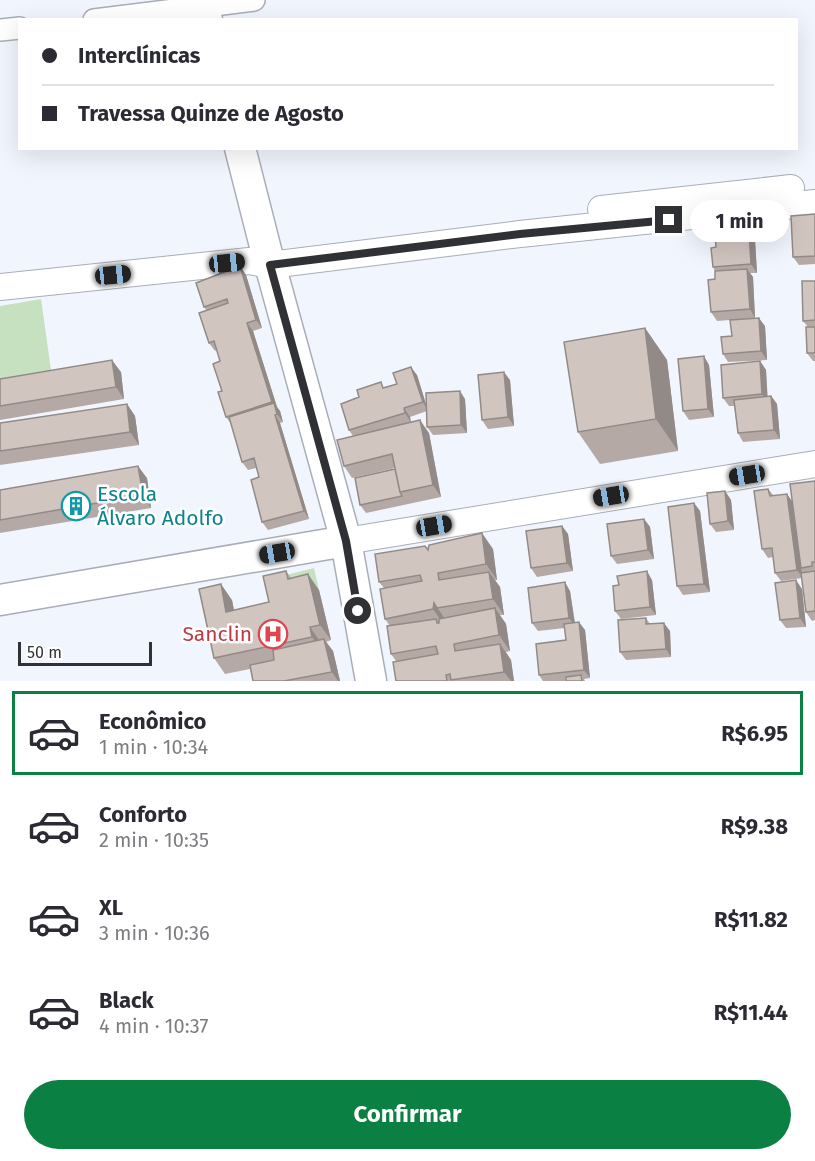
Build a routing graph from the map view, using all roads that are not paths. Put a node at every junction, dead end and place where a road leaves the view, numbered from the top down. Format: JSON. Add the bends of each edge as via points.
{"nodes":[{"id":1,"x":254,"y":0,"type":"edge"},
{"id":2,"x":204,"y":9,"type":"edge"},
{"id":3,"x":114,"y":18,"type":"edge"},
{"id":4,"x":18,"y":28,"type":"edge"},
{"id":5,"x":0,"y":30,"type":"edge"},
{"id":6,"x":240,"y":150,"type":"edge"},
{"id":7,"x":815,"y":186,"type":"edge"},
{"id":8,"x":815,"y":203,"type":"edge"},
{"id":9,"x":668,"y":211,"type":"junction"},
{"id":10,"x":262,"y":259,"type":"junction"},
{"id":11,"x":0,"y":287,"type":"edge"},
{"id":12,"x":815,"y":464,"type":"edge"},
{"id":13,"x":346,"y":541,"type":"junction"},
{"id":14,"x":0,"y":600,"type":"edge"},
{"id":15,"x":371,"y":681,"type":"edge"}],
"edges":[{"from":1,"to":2,"type":"street"},
{"from":2,"to":3,"type":"street"},
{"from":4,"to":5,"type":"street"},
{"from":6,"to":10,"type":"main road"},
{"from":7,"to":9,"type":"street"},
{"from":8,"to":9,"type":"street"},
{"from":9,"to":10,"type":"street"},
{"from":10,"to":11,"type":"street"},
{"from":10,"to":13,"type":"main road"},
{"from":12,"to":13,"type":"street"},
{"from":13,"to":14,"type":"main road"},
{"from":13,"to":15,"type":"main road"}]}
